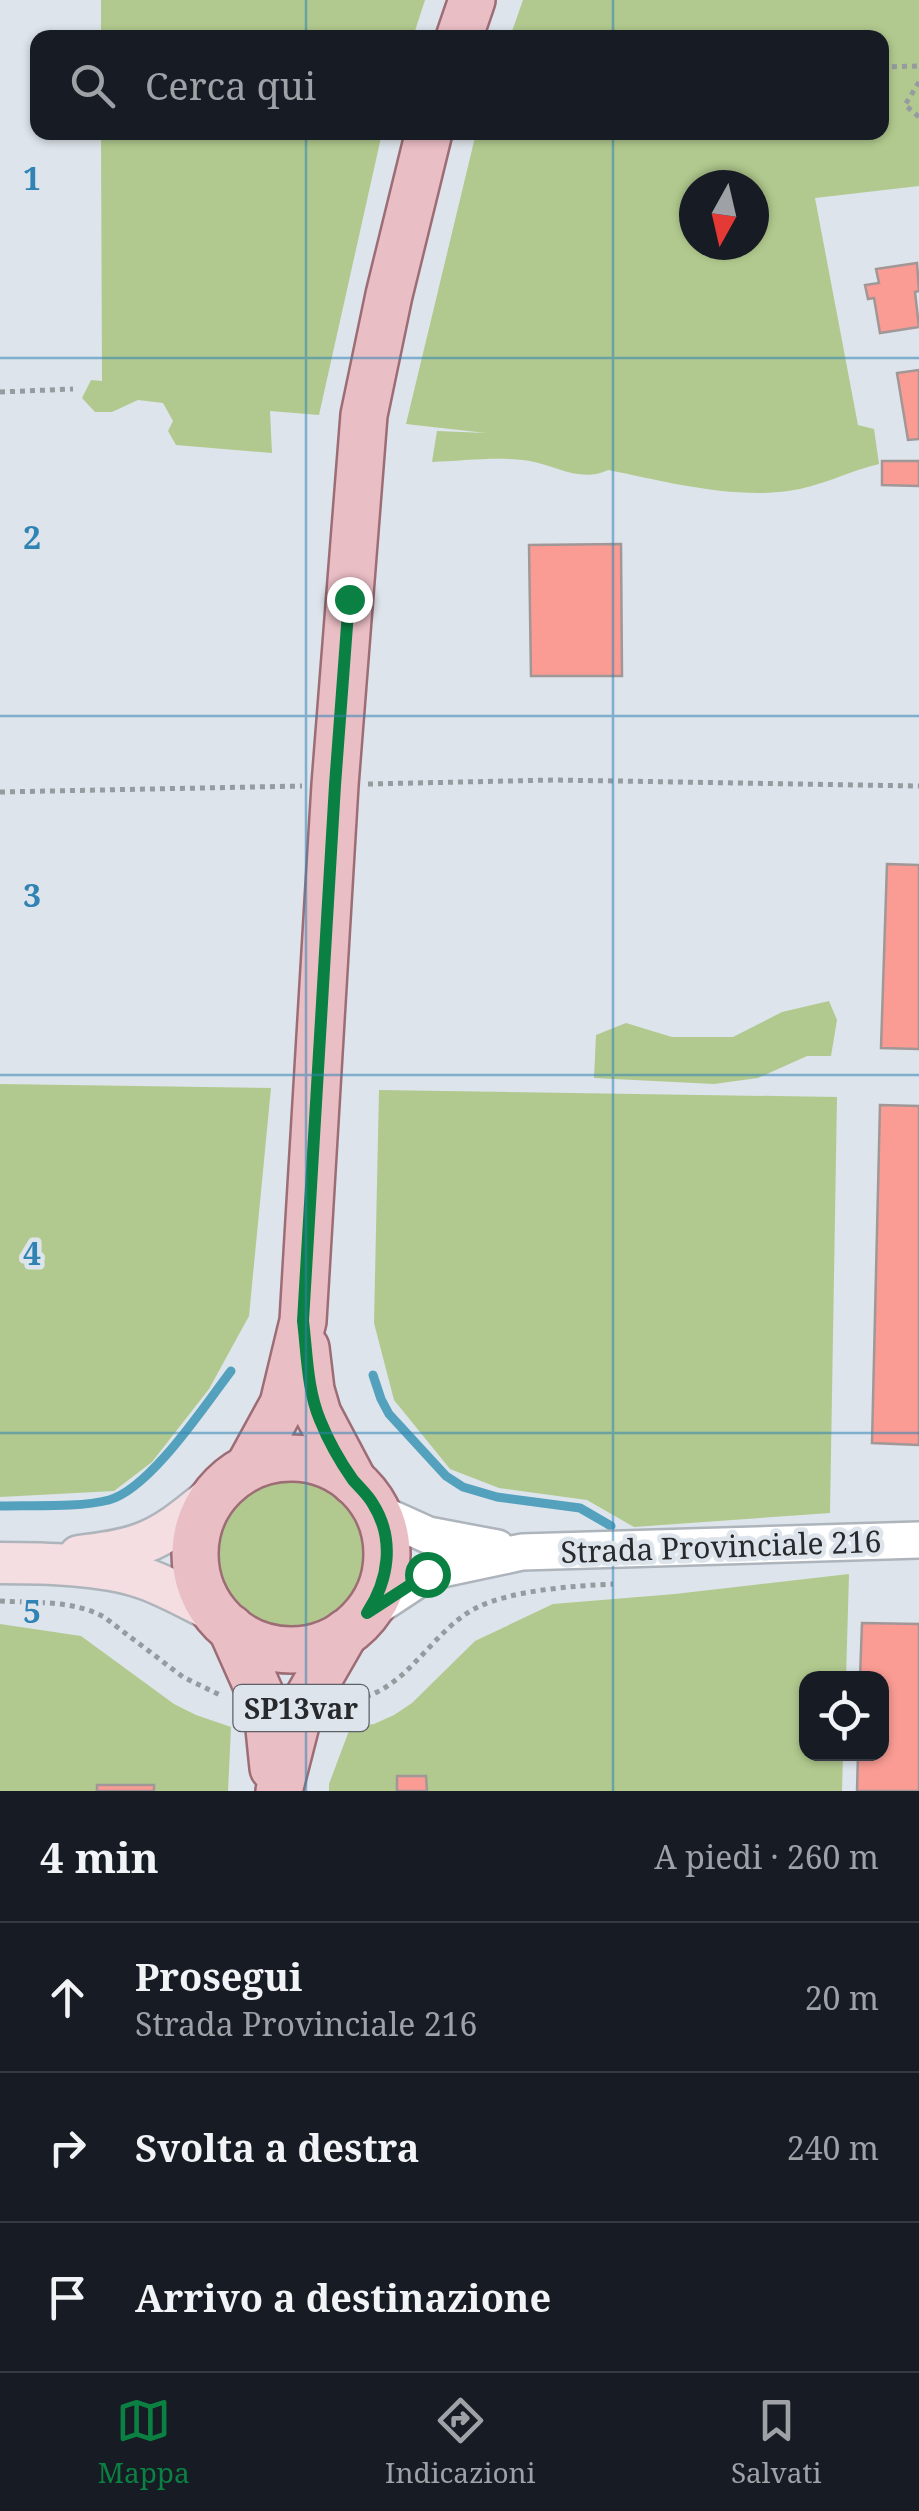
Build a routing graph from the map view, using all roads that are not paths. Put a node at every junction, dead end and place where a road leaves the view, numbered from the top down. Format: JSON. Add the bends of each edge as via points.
{"nodes":[{"id":1,"x":472,"y":0,"type":"edge"},
{"id":2,"x":462,"y":30,"type":"edge"},
{"id":3,"x":427,"y":140,"type":"edge"},
{"id":4,"x":303,"y":1321,"type":"junction"},
{"id":5,"x":233,"y":1480,"type":"junction"},
{"id":6,"x":366,"y":1497,"type":"junction"},
{"id":7,"x":919,"y":1540,"type":"edge"},
{"id":8,"x":522,"y":1552,"type":"junction"},
{"id":9,"x":41,"y":1562,"type":"junction"},
{"id":10,"x":0,"y":1563,"type":"edge"},
{"id":11,"x":223,"y":1620,"type":"junction"},
{"id":12,"x":356,"y":1623,"type":"junction"},
{"id":13,"x":276,"y":1791,"type":"edge"}],
"edges":[{"from":1,"to":2,"type":"main road"},
{"from":3,"to":4,"type":"main road","number":"SP13var","via":[[364,414]]},
{"from":4,"to":5,"type":"main road","number":"SP13var","via":[[283,1404]]},
{"from":4,"to":6,"type":"main road","number":"SP13var","via":[[318,1414]]},
{"from":5,"to":6,"type":"main road","via":[[276,1459],[299,1458],[329,1466]]},
{"from":5,"to":9,"type":"main road","via":[[148,1541]]},
{"from":5,"to":11,"type":"main road","number":"SP13var","via":[[205,1511],[195,1555],[200,1585]]},
{"from":6,"to":8,"type":"street","name":"Strada Provinciale 216","via":[[419,1532]]},
{"from":6,"to":12,"type":"main road","number":"SP13var","via":[[385,1534],[386,1564],[379,1593]]},
{"from":7,"to":8,"type":"street","name":"Strada Provinciale 216"},
{"from":8,"to":12,"type":"street","name":"Strada Provinciale 216","via":[[438,1570]]},
{"from":9,"to":10,"type":"main road"},
{"from":9,"to":11,"type":"main road","via":[[139,1576]]},
{"from":11,"to":12,"type":"main road","number":"SP13var","via":[[257,1643],[286,1649],[317,1646]]},
{"from":11,"to":13,"type":"main road","number":"SP13var","via":[[267,1709]]},
{"from":12,"to":13,"type":"main road","number":"SP13var","via":[[299,1712]]}]}
